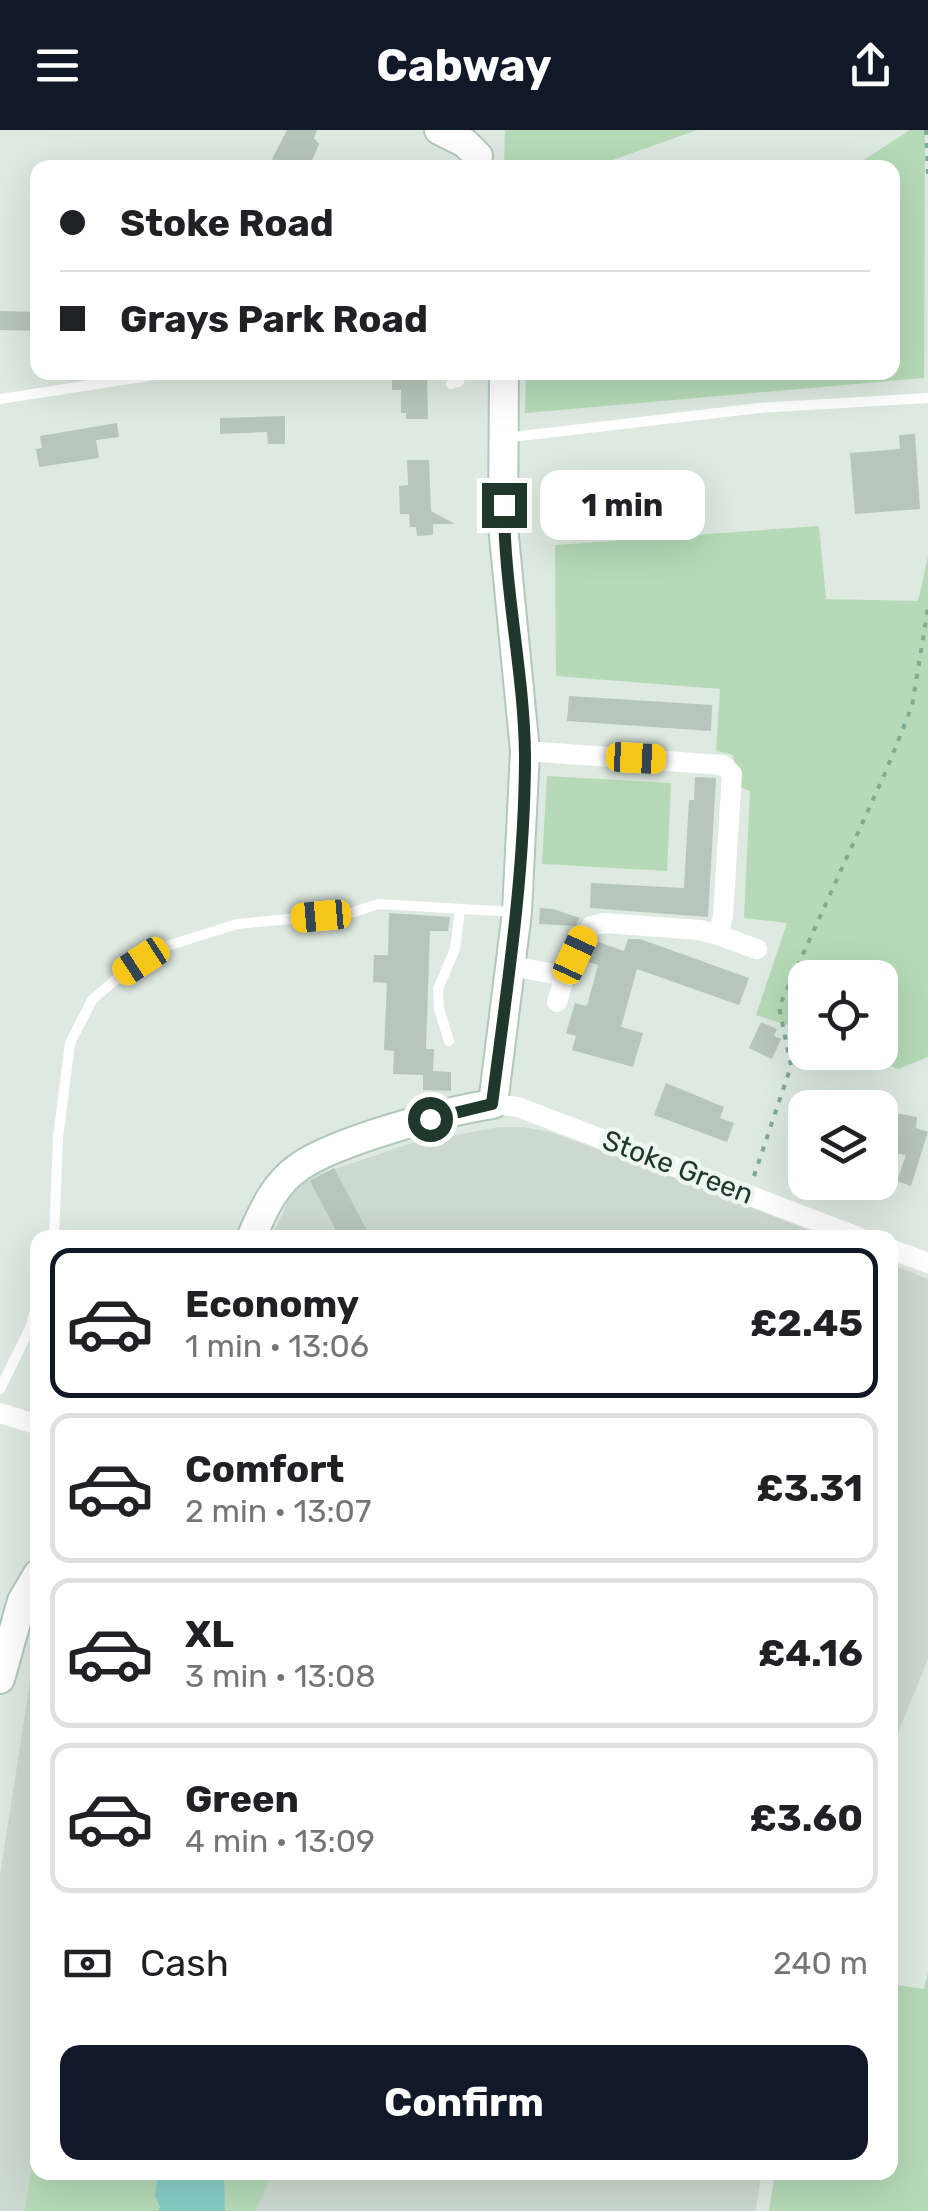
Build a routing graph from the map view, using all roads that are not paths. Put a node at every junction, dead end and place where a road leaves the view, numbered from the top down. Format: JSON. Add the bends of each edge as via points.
{"nodes":[{"id":1,"x":439,"y":130,"type":"edge"},
{"id":2,"x":480,"y":151,"type":"edge"},
{"id":3,"x":122,"y":380,"type":"edge"},
{"id":4,"x":460,"y":380,"type":"edge"},
{"id":5,"x":504,"y":380,"type":"edge"},
{"id":6,"x":451,"y":384,"type":"dead end"},
{"id":7,"x":928,"y":398,"type":"edge"},
{"id":8,"x":0,"y":399,"type":"edge"},
{"id":9,"x":502,"y":438,"type":"junction"},
{"id":10,"x":525,"y":752,"type":"junction"},
{"id":11,"x":460,"y":910,"type":"junction"},
{"id":12,"x":517,"y":912,"type":"junction"},
{"id":13,"x":718,"y":935,"type":"junction"},
{"id":14,"x":757,"y":949,"type":"dead end"},
{"id":15,"x":511,"y":966,"type":"junction"},
{"id":16,"x":565,"y":976,"type":"junction"},
{"id":17,"x":557,"y":1002,"type":"dead end"},
{"id":18,"x":449,"y":1041,"type":"dead end"},
{"id":19,"x":492,"y":1104,"type":"junction"},
{"id":20,"x":54,"y":1230,"type":"edge"},
{"id":21,"x":255,"y":1230,"type":"edge"},
{"id":22,"x":840,"y":1230,"type":"edge"},
{"id":23,"x":898,"y":1251,"type":"edge"},
{"id":24,"x":928,"y":1263,"type":"edge"},
{"id":25,"x":30,"y":1328,"type":"edge"},
{"id":26,"x":0,"y":1389,"type":"edge"},
{"id":27,"x":0,"y":1413,"type":"edge"},
{"id":28,"x":30,"y":1422,"type":"edge"},
{"id":29,"x":30,"y":1588,"type":"edge"},
{"id":30,"x":0,"y":1678,"type":"edge"}],
"edges":[{"from":1,"to":2,"type":"main road"},
{"from":3,"to":8,"type":"lane"},
{"from":4,"to":6,"type":"lane"},
{"from":5,"to":9,"type":"main road"},
{"from":7,"to":9,"type":"lane","via":[[759,408]]},
{"from":9,"to":10,"type":"main road"},
{"from":10,"to":12,"type":"main road"},
{"from":10,"to":13,"type":"street","via":[[723,765],[732,784]]},
{"from":11,"to":12,"type":"lane"},
{"from":11,"to":18,"type":"lane","via":[[438,989]]},
{"from":11,"to":20,"type":"lane","via":[[378,904],[351,914],[237,924],[161,948],[122,974],[92,1000],[70,1043]]},
{"from":12,"to":15,"type":"main road"},
{"from":13,"to":14,"type":"street"},
{"from":13,"to":16,"type":"street","via":[[591,926]]},
{"from":15,"to":16,"type":"street"},
{"from":15,"to":19,"type":"main road"},
{"from":16,"to":17,"type":"street"},
{"from":19,"to":21,"type":"main road","via":[[335,1149],[298,1167],[270,1197]]},
{"from":19,"to":22,"type":"street","name":"Stoke Green","via":[[518,1107]]},
{"from":23,"to":24,"type":"street"},
{"from":25,"to":26,"type":"lane"},
{"from":27,"to":28,"type":"street"},
{"from":29,"to":30,"type":"main road"}]}
